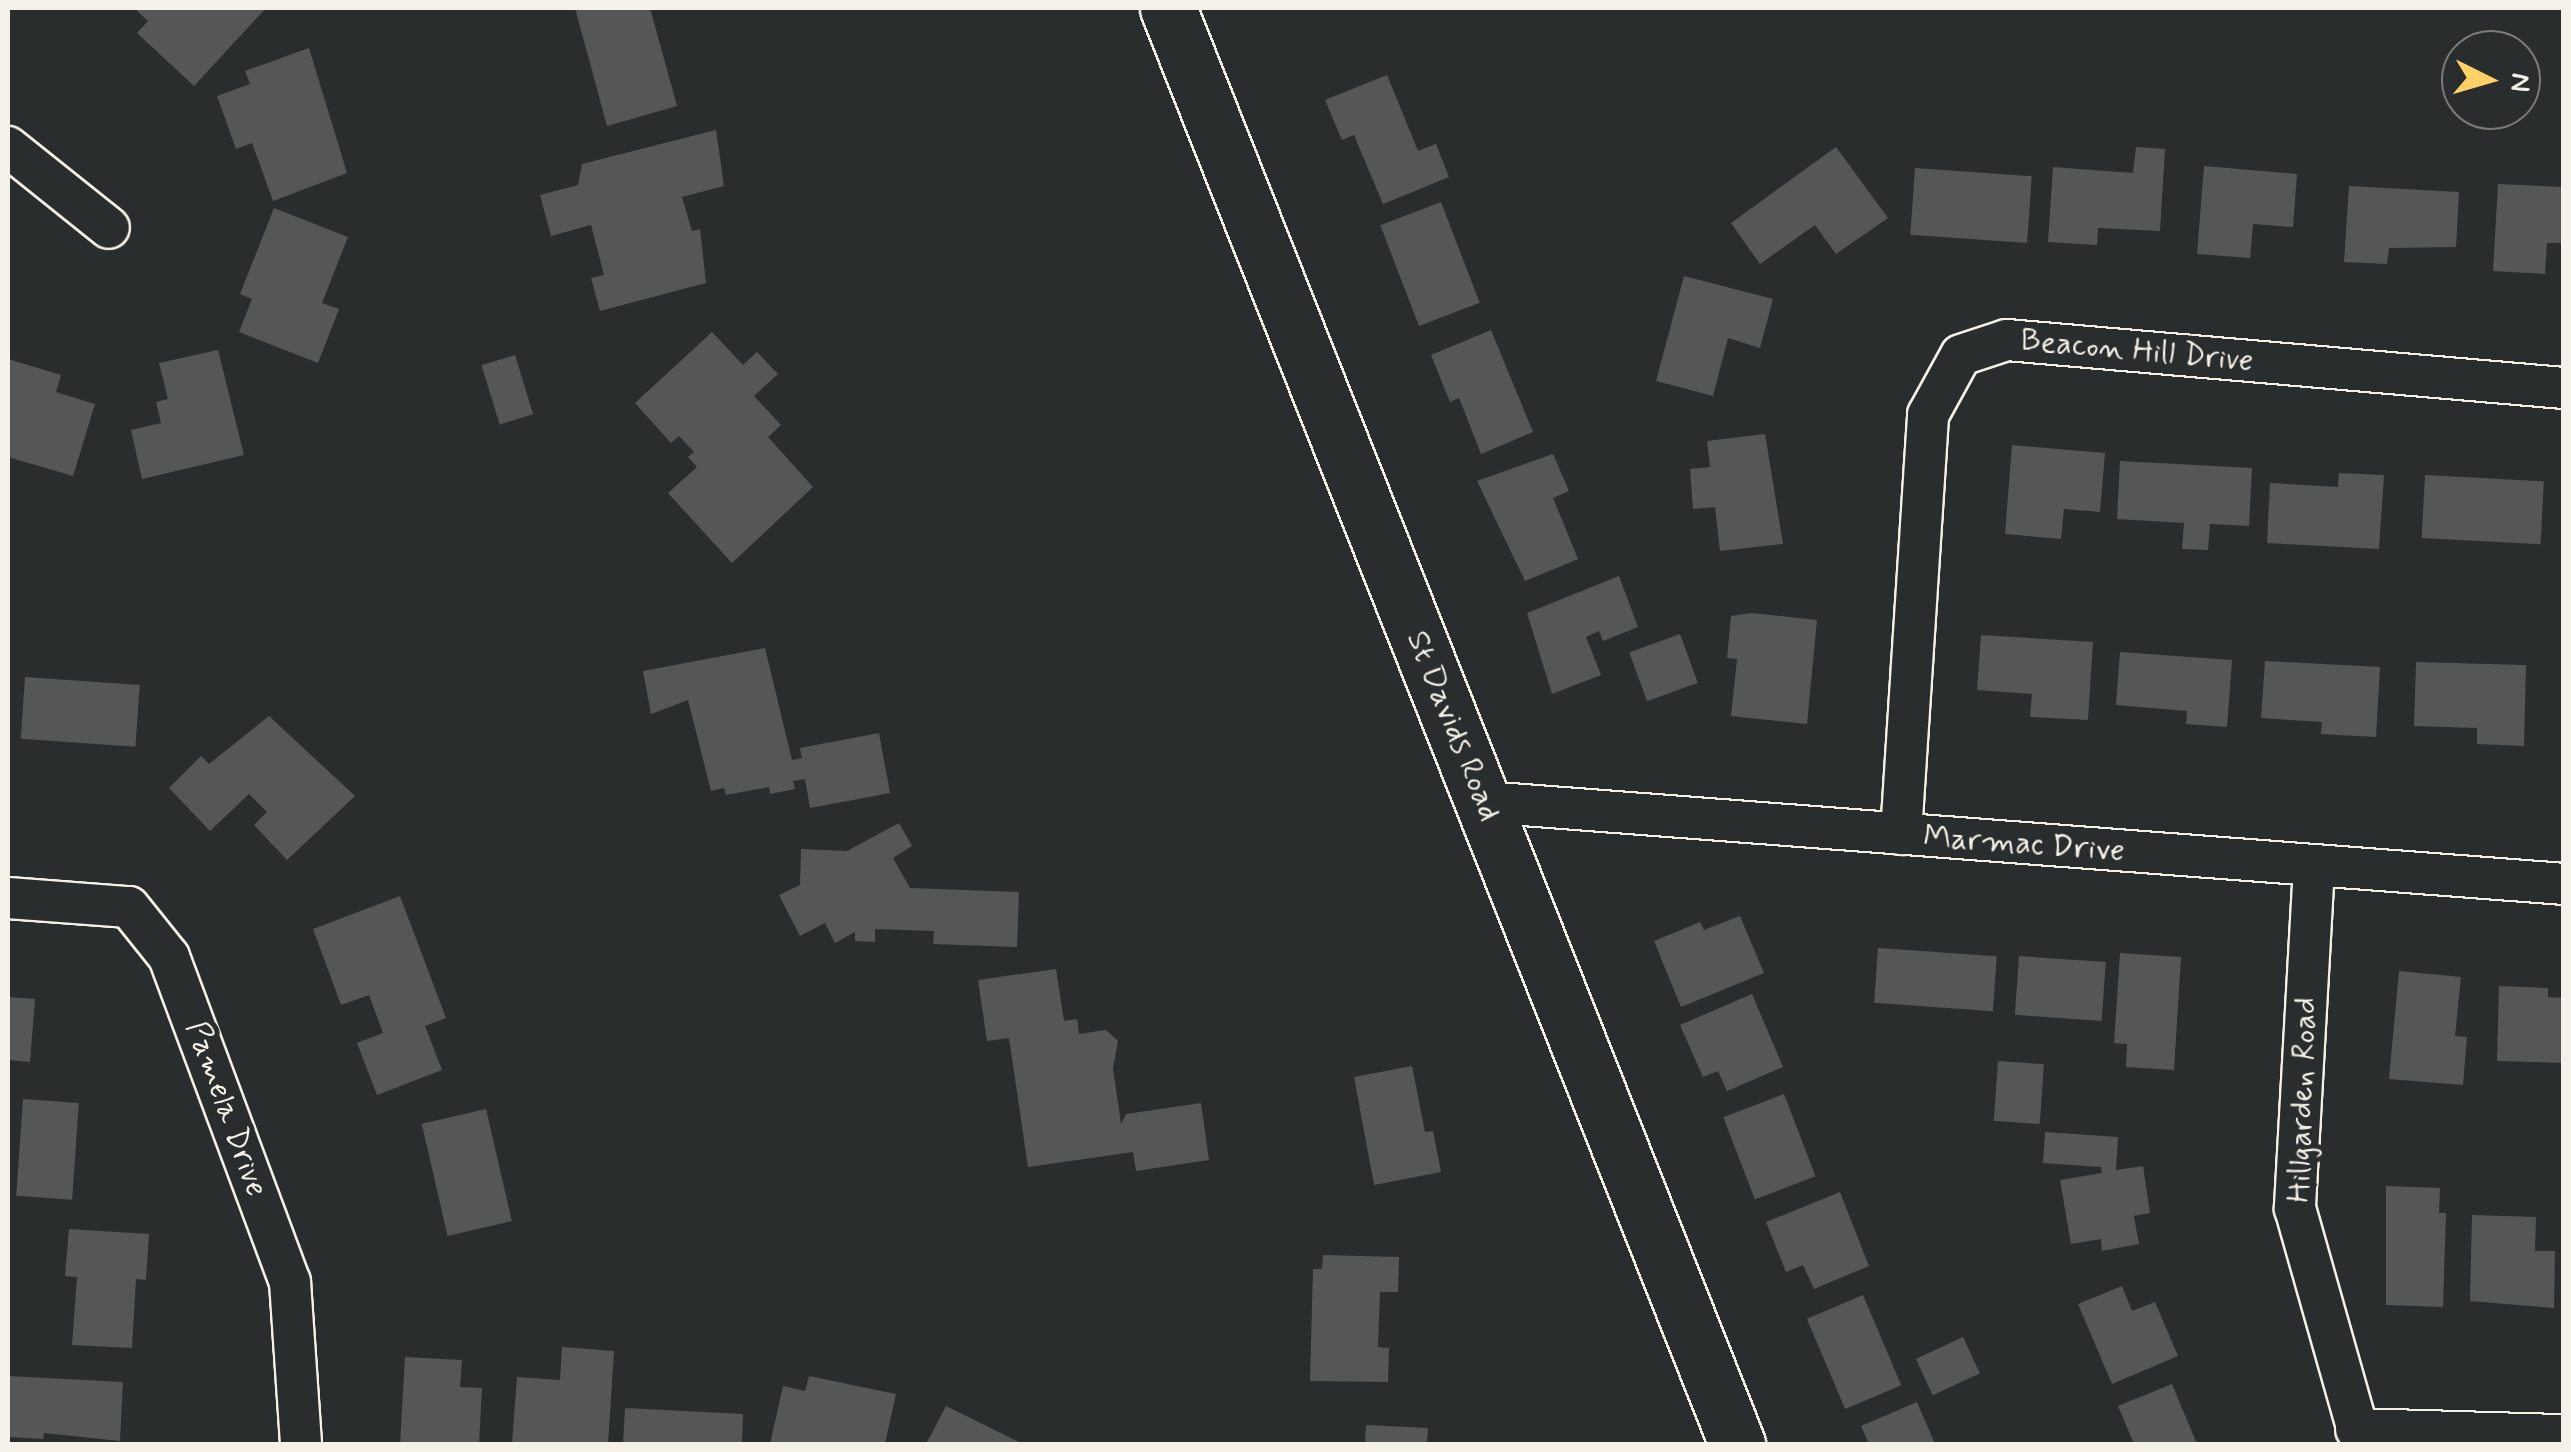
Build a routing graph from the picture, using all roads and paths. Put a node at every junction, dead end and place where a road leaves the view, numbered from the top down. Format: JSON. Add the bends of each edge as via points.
{"nodes":[{"id":1,"x":1168,"y":8,"type":"edge"},
{"id":2,"x":8,"y":147,"type":"edge"},
{"id":3,"x":110,"y":228,"type":"dead end"},
{"id":4,"x":2564,"y":388,"type":"edge"},
{"id":5,"x":1484,"y":802,"type":"junction"},
{"id":6,"x":1902,"y":834,"type":"junction"},
{"id":7,"x":2314,"y":866,"type":"junction"},
{"id":8,"x":2564,"y":884,"type":"edge"},
{"id":9,"x":8,"y":898,"type":"edge"},
{"id":10,"x":2564,"y":1435,"type":"edge"},
{"id":11,"x":2359,"y":1437,"type":"edge"},
{"id":12,"x":301,"y":1444,"type":"edge"},
{"id":13,"x":1737,"y":1444,"type":"edge"}],
"edges":[{"from":1,"to":5,"type":"main road","name":"St Davids Road"},
{"from":2,"to":3,"type":"street"},
{"from":4,"to":6,"type":"street","name":"Beacon Hill Drive","via":[[2007,340],[1961,354],[1928,416]]},
{"from":5,"to":6,"type":"street","name":"Marmac Drive"},
{"from":5,"to":13,"type":"main road","name":"St Davids Road"},
{"from":6,"to":7,"type":"street","name":"Marmac Drive"},
{"from":7,"to":8,"type":"street","name":"Marmac Drive"},
{"from":7,"to":11,"type":"street","name":"Hillgarden Road","via":[[2295,1208]]},
{"from":9,"to":12,"type":"street","name":"Pamela Drive","via":[[129,908],[170,957],[290,1282]]},
{"from":10,"to":11,"type":"street"}]}
